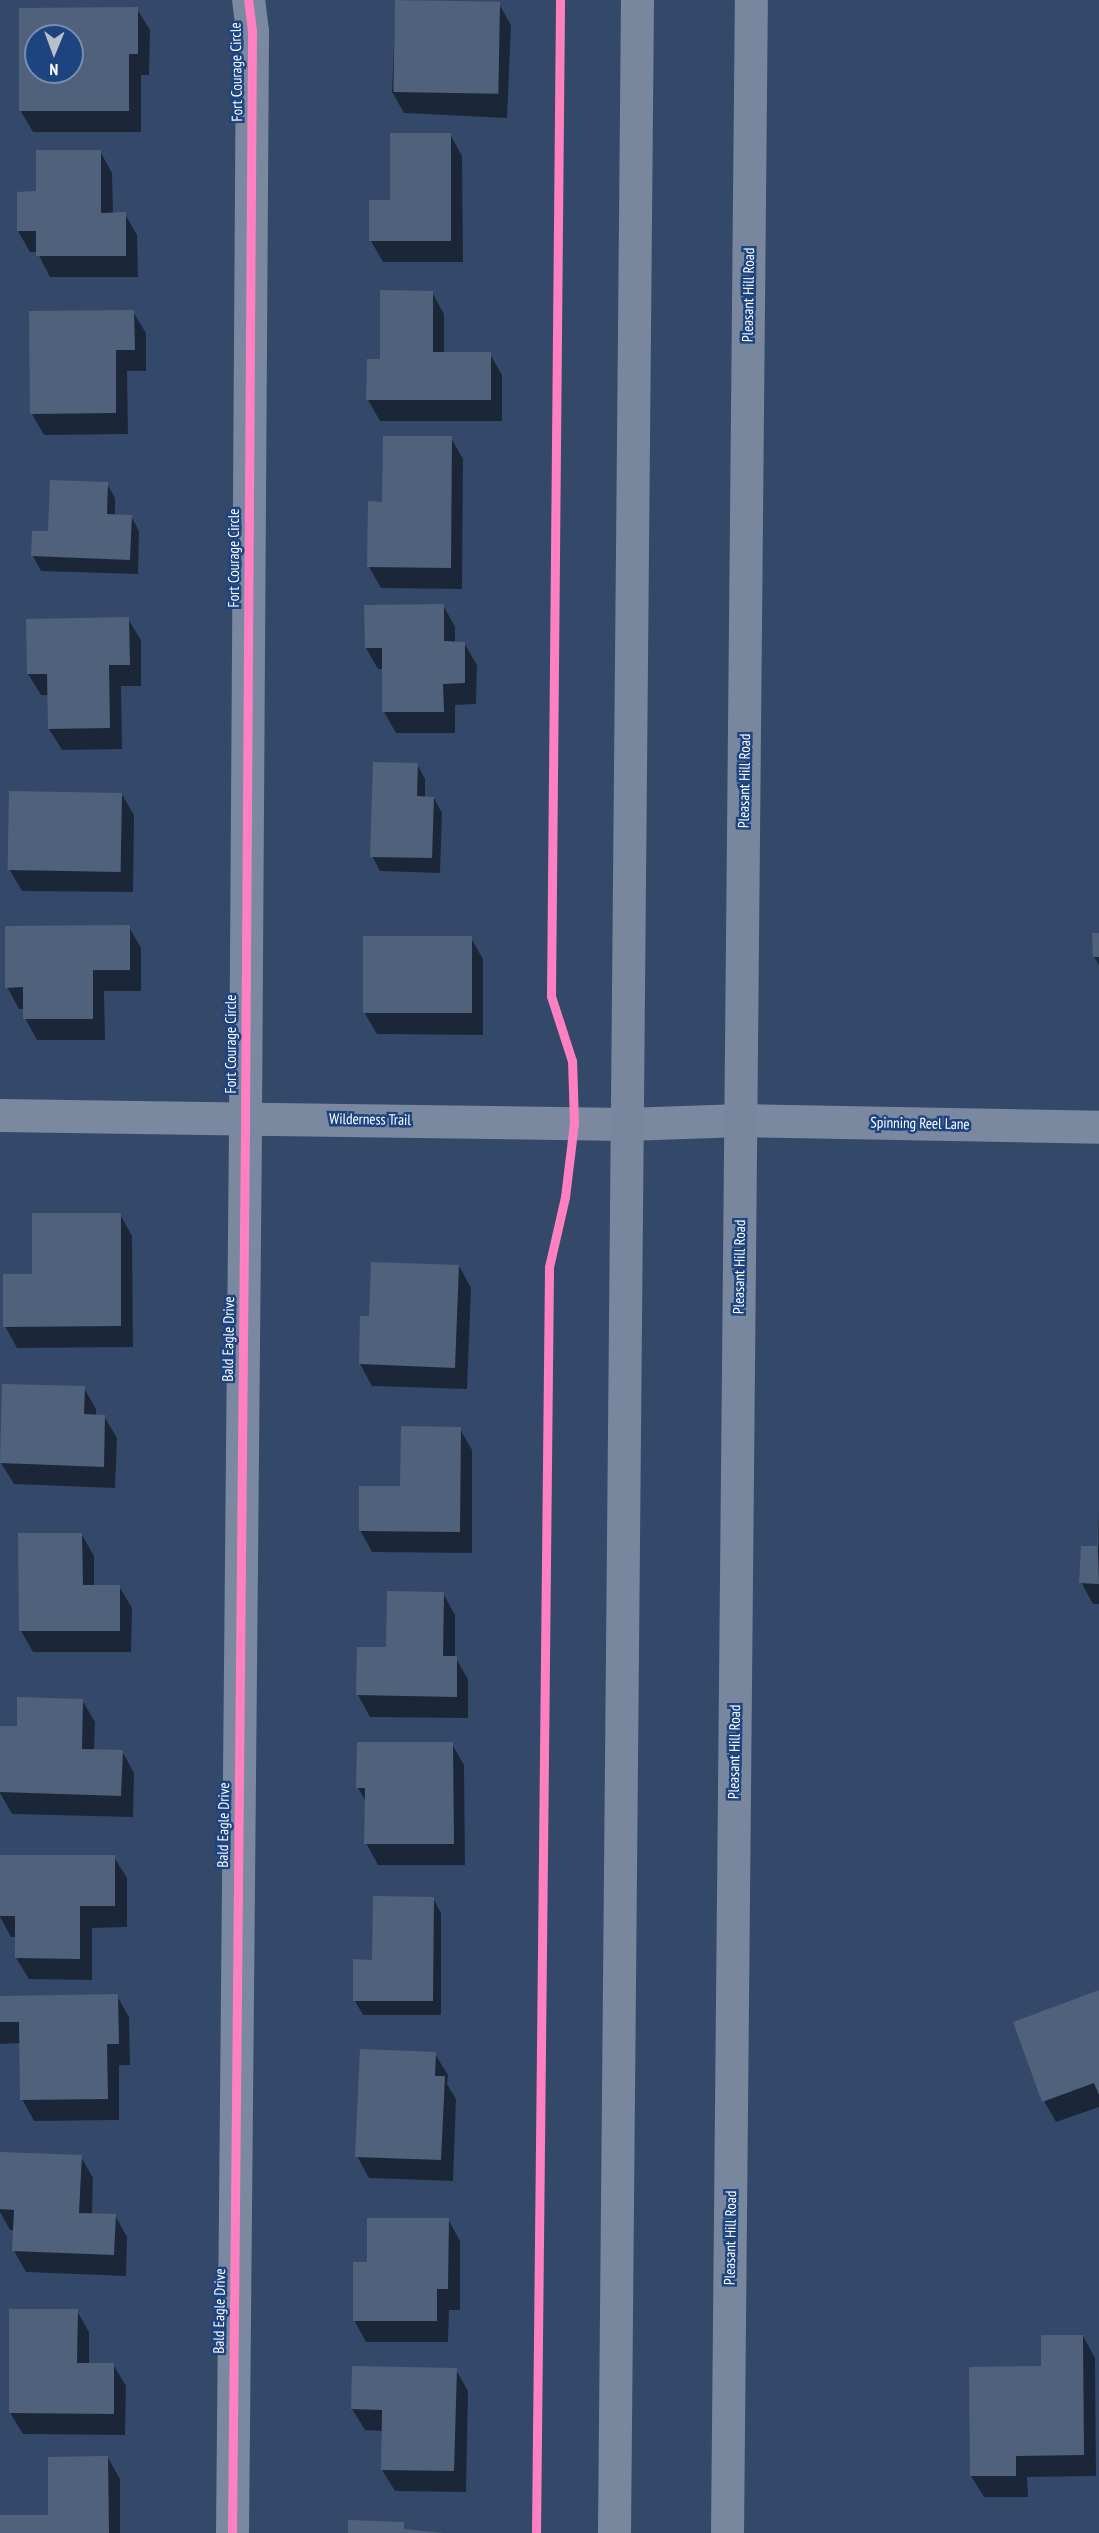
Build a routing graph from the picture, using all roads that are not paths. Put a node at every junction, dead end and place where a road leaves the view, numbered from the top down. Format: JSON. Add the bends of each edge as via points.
{"nodes":[{"id":1,"x":248,"y":0,"type":"edge"},
{"id":2,"x":637,"y":0,"type":"edge"},
{"id":3,"x":751,"y":0,"type":"edge"},
{"id":4,"x":0,"y":1115,"type":"edge"},
{"id":5,"x":245,"y":1116,"type":"junction"},
{"id":6,"x":741,"y":1120,"type":"junction"},
{"id":7,"x":626,"y":1124,"type":"junction"},
{"id":8,"x":1099,"y":1127,"type":"edge"},
{"id":9,"x":232,"y":2533,"type":"edge"},
{"id":10,"x":614,"y":2533,"type":"edge"},
{"id":11,"x":727,"y":2533,"type":"edge"}],
"edges":[{"from":1,"to":5,"type":"street","name":"Fort Courage Circle","via":[[252,43]]},
{"from":2,"to":7,"type":"main road"},
{"from":3,"to":6,"type":"main road","name":"Pleasant Hill Road"},
{"from":4,"to":5,"type":"street","name":"Wilderness Trail"},
{"from":5,"to":7,"type":"street","name":"Wilderness Trail"},
{"from":5,"to":9,"type":"street","name":"Bald Eagle Drive"},
{"from":6,"to":7,"type":"street","name":"Wilderness Trail"},
{"from":6,"to":8,"type":"street","name":"Spinning Reel Lane"},
{"from":6,"to":11,"type":"main road","name":"Pleasant Hill Road"},
{"from":7,"to":10,"type":"main road"}]}
